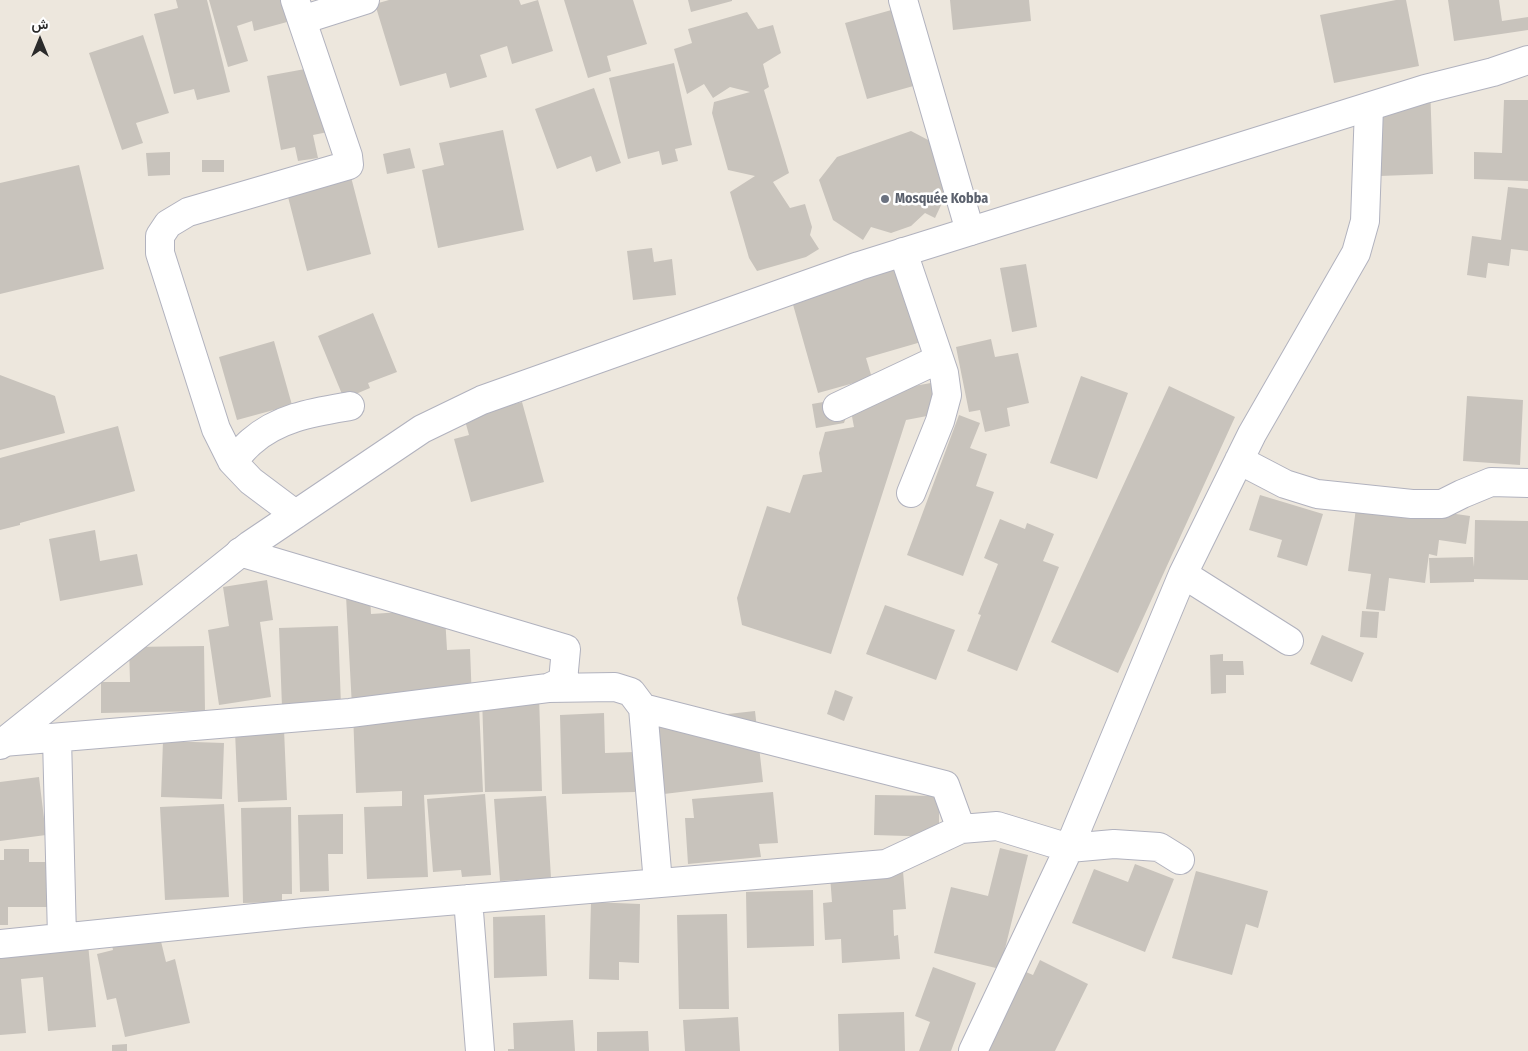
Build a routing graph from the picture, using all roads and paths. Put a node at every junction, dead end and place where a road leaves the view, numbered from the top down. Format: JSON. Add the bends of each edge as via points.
{"nodes":[{"id":1,"x":365,"y":0,"type":"edge"},
{"id":2,"x":903,"y":0,"type":"edge"},
{"id":3,"x":298,"y":10,"type":"edge"},
{"id":4,"x":1528,"y":60,"type":"edge"},
{"id":5,"x":1369,"y":107,"type":"junction"},
{"id":6,"x":970,"y":231,"type":"junction"},
{"id":7,"x":903,"y":252,"type":"junction"},
{"id":8,"x":939,"y":359,"type":"junction"},
{"id":9,"x":350,"y":406,"type":"dead end"},
{"id":10,"x":837,"y":407,"type":"dead end"},
{"id":11,"x":1239,"y":460,"type":"junction"},
{"id":12,"x":232,"y":461,"type":"junction"},
{"id":13,"x":1528,"y":483,"type":"edge"},
{"id":14,"x":911,"y":493,"type":"dead end"},
{"id":15,"x":295,"y":514,"type":"junction"},
{"id":16,"x":240,"y":552,"type":"junction"},
{"id":17,"x":1183,"y":574,"type":"junction"},
{"id":18,"x":1289,"y":640,"type":"dead end"},
{"id":19,"x":548,"y":688,"type":"junction"},
{"id":20,"x":643,"y":708,"type":"junction"},
{"id":21,"x":57,"y":738,"type":"junction"},
{"id":22,"x":2,"y":744,"type":"edge"},
{"id":23,"x":960,"y":829,"type":"junction"},
{"id":24,"x":1069,"y":848,"type":"junction"},
{"id":25,"x":1180,"y":860,"type":"dead end"},
{"id":26,"x":658,"y":883,"type":"junction"},
{"id":27,"x":468,"y":899,"type":"junction"},
{"id":28,"x":62,"y":937,"type":"junction"},
{"id":29,"x":0,"y":944,"type":"edge"},
{"id":30,"x":480,"y":1051,"type":"edge"},
{"id":31,"x":973,"y":1051,"type":"edge"}],
"edges":[{"from":1,"to":3,"type":"street"},
{"from":2,"to":6,"type":"street"},
{"from":3,"to":12,"type":"street","via":[[349,166],[188,212],[168,224],[160,236],[160,253],[213,420]]},
{"from":4,"to":5,"type":"street"},
{"from":5,"to":6,"type":"street"},
{"from":5,"to":11,"type":"street","via":[[1365,221],[1356,253]]},
{"from":6,"to":7,"type":"street"},
{"from":7,"to":8,"type":"street"},
{"from":7,"to":15,"type":"street","via":[[482,400],[422,429]]},
{"from":8,"to":10,"type":"street"},
{"from":8,"to":14,"type":"street","via":[[946,395],[940,421]]},
{"from":9,"to":12,"type":"street","via":[[301,415],[273,426]]},
{"from":11,"to":13,"type":"street","via":[[1286,484],[1317,494],[1412,504],[1442,504],[1491,482]]},
{"from":11,"to":17,"type":"street"},
{"from":12,"to":15,"type":"street","via":[[250,481]]},
{"from":15,"to":16,"type":"street"},
{"from":16,"to":19,"type":"street","via":[[566,649],[563,681]]},
{"from":16,"to":22,"type":"street"},
{"from":17,"to":18,"type":"street"},
{"from":17,"to":24,"type":"street"},
{"from":19,"to":20,"type":"street","via":[[615,687],[632,692]]},
{"from":19,"to":21,"type":"street","via":[[350,712]]},
{"from":20,"to":23,"type":"street","via":[[945,785]]},
{"from":20,"to":26,"type":"street"},
{"from":21,"to":22,"type":"street"},
{"from":21,"to":28,"type":"street"},
{"from":23,"to":24,"type":"street","via":[[997,826]]},
{"from":23,"to":26,"type":"street","via":[[886,864]]},
{"from":24,"to":25,"type":"street","via":[[1114,844],[1159,847]]},
{"from":24,"to":31,"type":"street"},
{"from":26,"to":27,"type":"street"},
{"from":27,"to":28,"type":"street"},
{"from":27,"to":30,"type":"street"},
{"from":28,"to":29,"type":"street"}]}
